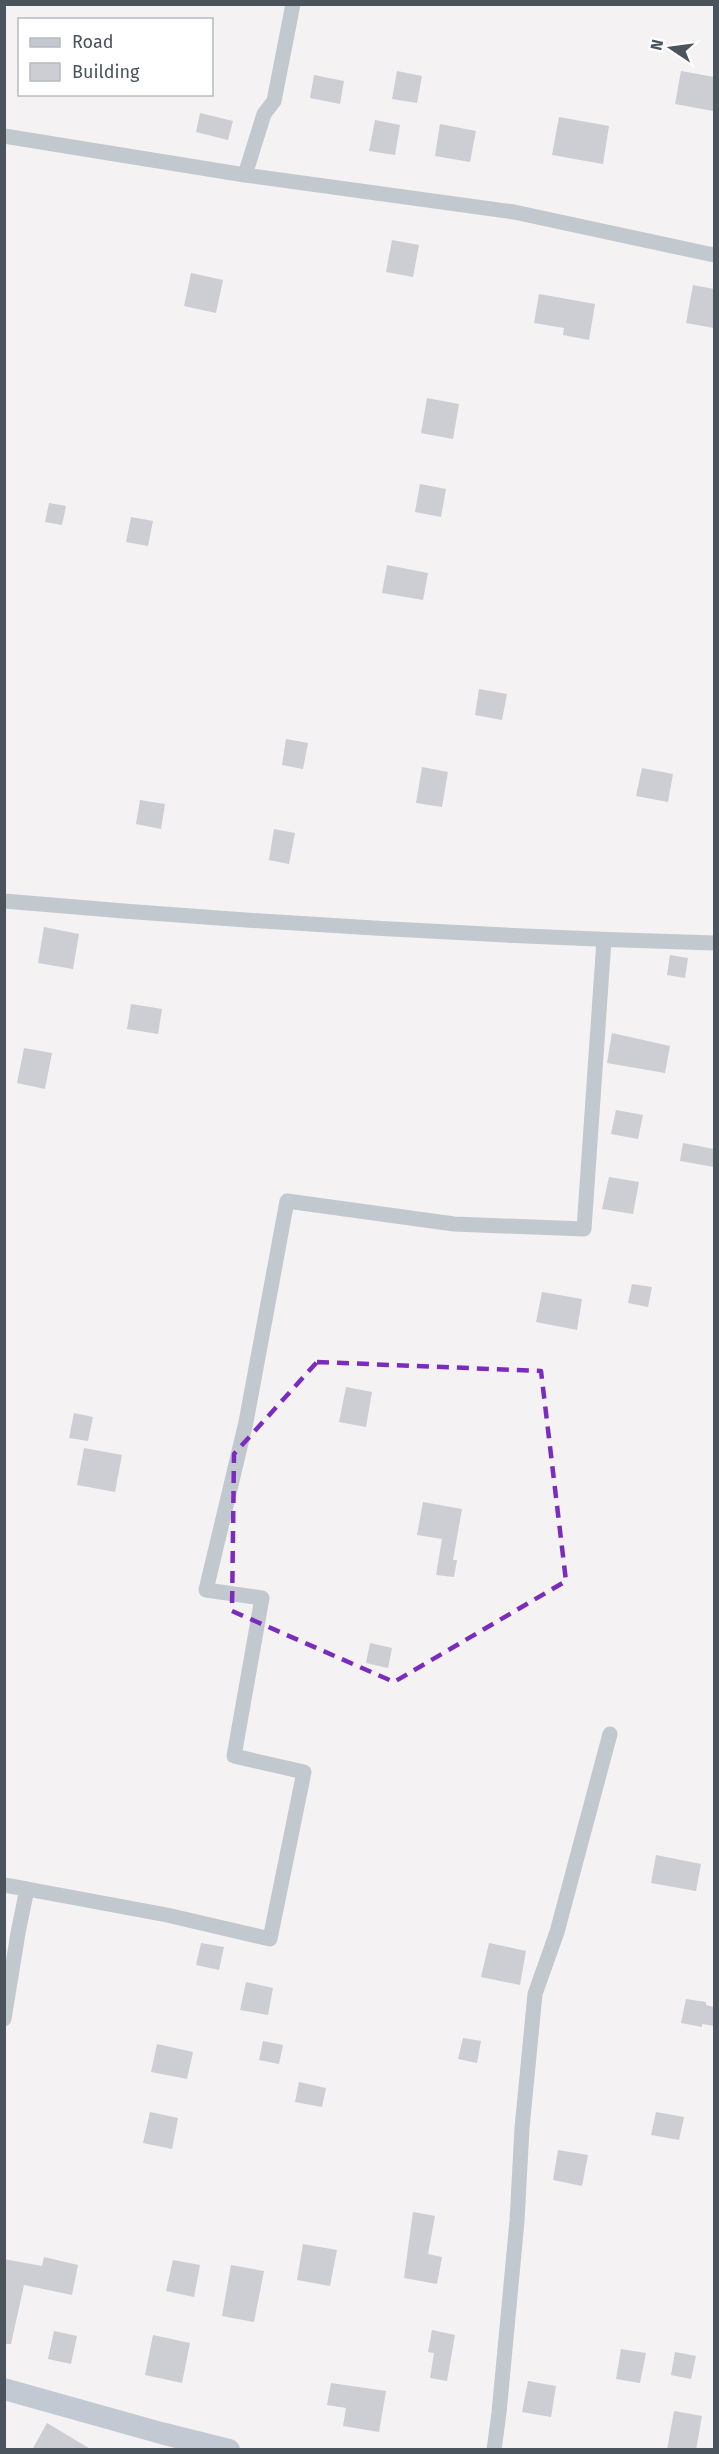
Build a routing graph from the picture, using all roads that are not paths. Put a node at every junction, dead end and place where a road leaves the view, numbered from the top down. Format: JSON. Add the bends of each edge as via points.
{"nodes":[{"id":1,"x":293,"y":4,"type":"edge"},
{"id":2,"x":4,"y":136,"type":"edge"},
{"id":3,"x":245,"y":175,"type":"junction"},
{"id":4,"x":714,"y":255,"type":"edge"},
{"id":5,"x":4,"y":901,"type":"edge"},
{"id":6,"x":604,"y":940,"type":"junction"},
{"id":7,"x":714,"y":943,"type":"edge"},
{"id":8,"x":610,"y":1734,"type":"dead end"},
{"id":9,"x":4,"y":1885,"type":"edge"},
{"id":10,"x":27,"y":1889,"type":"junction"},
{"id":11,"x":4,"y":2019,"type":"edge"},
{"id":12,"x":4,"y":2389,"type":"edge"},
{"id":13,"x":229,"y":2450,"type":"edge"},
{"id":14,"x":494,"y":2450,"type":"edge"}],
"edges":[{"from":1,"to":3,"type":"street","via":[[274,101],[264,114]]},
{"from":2,"to":3,"type":"street"},
{"from":3,"to":4,"type":"street","via":[[514,212]]},
{"from":5,"to":6,"type":"street","via":[[210,919]]},
{"from":6,"to":7,"type":"street"},
{"from":6,"to":10,"type":"street","via":[[584,1229],[454,1224],[287,1201],[246,1422],[206,1590],[262,1598],[234,1756],[304,1772],[270,1939]]},
{"from":8,"to":14,"type":"street","via":[[557,1932],[535,1994]]},
{"from":9,"to":10,"type":"street"},
{"from":10,"to":11,"type":"street"},
{"from":12,"to":13,"type":"main road"}]}
